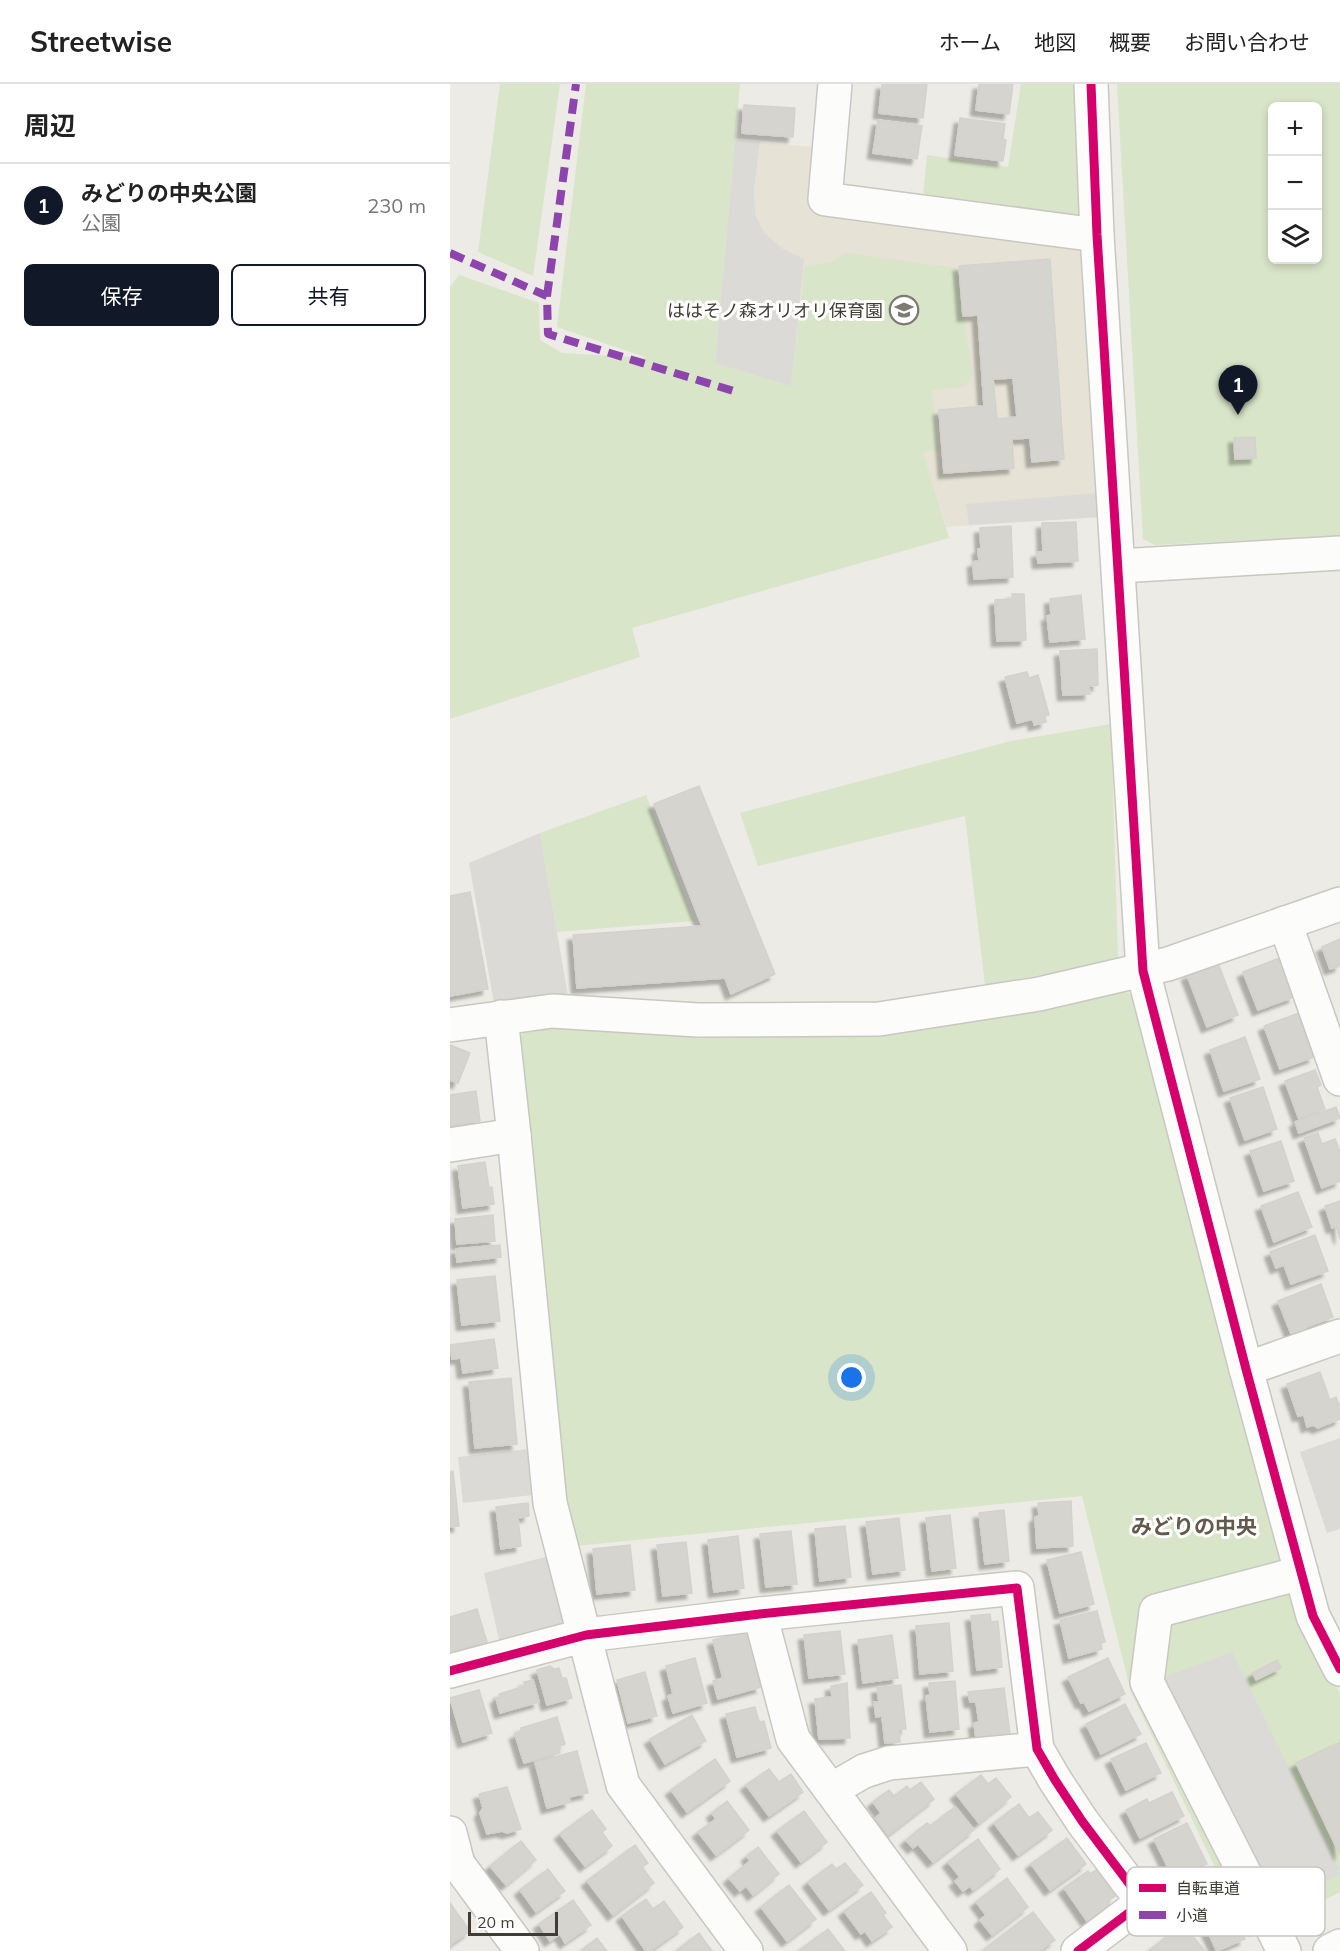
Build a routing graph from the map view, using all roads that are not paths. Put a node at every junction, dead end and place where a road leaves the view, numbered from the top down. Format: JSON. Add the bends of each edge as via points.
{"nodes":[{"id":1,"x":836,"y":84,"type":"edge"},
{"id":2,"x":1091,"y":84,"type":"edge"},
{"id":3,"x":1097,"y":235,"type":"junction"},
{"id":4,"x":1340,"y":553,"type":"edge"},
{"id":5,"x":1119,"y":566,"type":"junction"},
{"id":6,"x":1340,"y":904,"type":"edge"},
{"id":7,"x":1285,"y":923,"type":"junction"},
{"id":8,"x":1143,"y":971,"type":"junction"},
{"id":9,"x":501,"y":1017,"type":"junction"},
{"id":10,"x":450,"y":1025,"type":"edge"},
{"id":11,"x":1340,"y":1079,"type":"edge"},
{"id":12,"x":514,"y":1135,"type":"junction"},
{"id":13,"x":450,"y":1145,"type":"edge"},
{"id":14,"x":1340,"y":1336,"type":"edge"},
{"id":15,"x":1246,"y":1369,"type":"junction"},
{"id":16,"x":1301,"y":1573,"type":"junction"},
{"id":17,"x":760,"y":1614,"type":"junction"},
{"id":18,"x":586,"y":1635,"type":"junction"},
{"id":19,"x":1340,"y":1669,"type":"edge"},
{"id":20,"x":450,"y":1671,"type":"edge"},
{"id":21,"x":1037,"y":1749,"type":"junction"},
{"id":22,"x":831,"y":1790,"type":"junction"},
{"id":23,"x":450,"y":1833,"type":"edge"},
{"id":24,"x":1241,"y":1867,"type":"edge"},
{"id":25,"x":1127,"y":1881,"type":"edge"},
{"id":26,"x":1127,"y":1914,"type":"edge"},
{"id":27,"x":1276,"y":1936,"type":"edge"},
{"id":28,"x":1340,"y":1946,"type":"edge"},
{"id":29,"x":522,"y":1951,"type":"edge"},
{"id":30,"x":746,"y":1951,"type":"edge"},
{"id":31,"x":950,"y":1951,"type":"edge"},
{"id":32,"x":1078,"y":1951,"type":"edge"},
{"id":33,"x":1284,"y":1951,"type":"edge"},
{"id":34,"x":1330,"y":1951,"type":"edge"}],
"edges":[{"from":1,"to":3,"type":"street","via":[[825,199]]},
{"from":2,"to":3,"type":"street"},
{"from":3,"to":5,"type":"street"},
{"from":4,"to":5,"type":"street"},
{"from":5,"to":8,"type":"street"},
{"from":6,"to":7,"type":"street"},
{"from":7,"to":8,"type":"street"},
{"from":7,"to":11,"type":"street"},
{"from":8,"to":9,"type":"street","via":[[1039,994],[879,1019],[698,1020],[552,1011]]},
{"from":8,"to":15,"type":"street"},
{"from":9,"to":10,"type":"street"},
{"from":9,"to":12,"type":"street"},
{"from":12,"to":13,"type":"street"},
{"from":12,"to":18,"type":"street","via":[[550,1503]]},
{"from":14,"to":15,"type":"street"},
{"from":15,"to":16,"type":"street"},
{"from":16,"to":19,"type":"street","via":[[1313,1616]]},
{"from":16,"to":24,"type":"street","via":[[1156,1611],[1147,1682]]},
{"from":17,"to":18,"type":"street"},
{"from":17,"to":21,"type":"street","via":[[1017,1588]]},
{"from":17,"to":22,"type":"street","via":[[793,1739]]},
{"from":18,"to":20,"type":"street"},
{"from":18,"to":30,"type":"street","via":[[623,1785]]},
{"from":21,"to":22,"type":"street","via":[[889,1763],[864,1771]]},
{"from":21,"to":25,"type":"street","via":[[1082,1821]]},
{"from":22,"to":31,"type":"street"},
{"from":23,"to":29,"type":"street","via":[[458,1864]]},
{"from":26,"to":32,"type":"street"},
{"from":27,"to":33,"type":"street"},
{"from":28,"to":34,"type":"street"}]}
